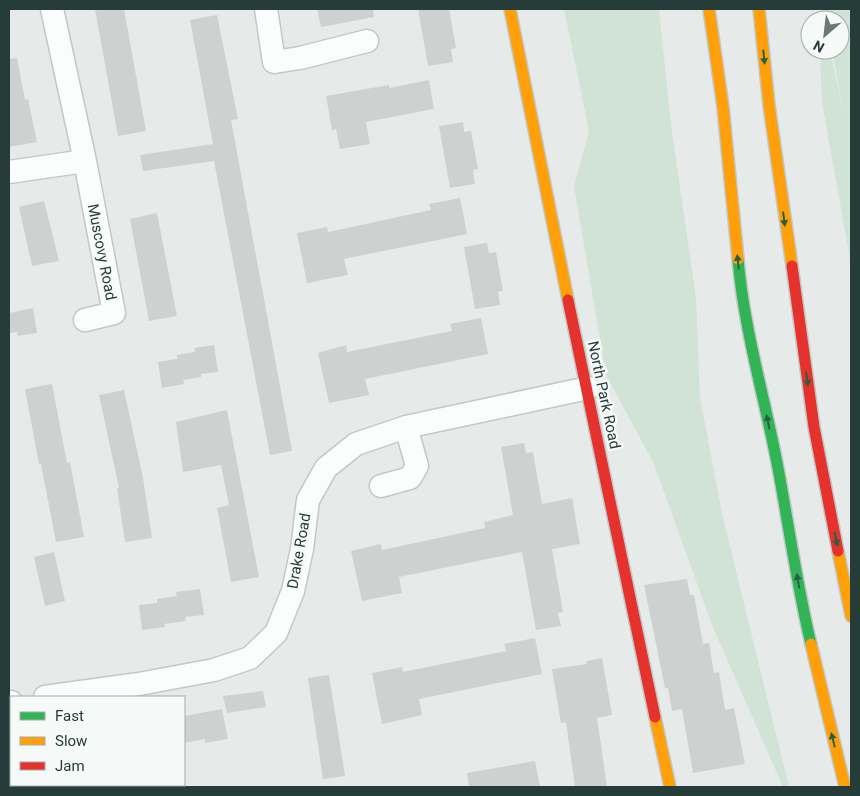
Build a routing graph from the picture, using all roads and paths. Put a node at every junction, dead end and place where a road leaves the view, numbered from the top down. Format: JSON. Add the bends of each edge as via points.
{"nodes":[{"id":1,"x":52,"y":9,"type":"edge"},
{"id":2,"x":266,"y":9,"type":"edge"},
{"id":3,"x":510,"y":9,"type":"edge"},
{"id":4,"x":709,"y":9,"type":"edge"},
{"id":5,"x":759,"y":9,"type":"edge"},
{"id":6,"x":366,"y":41,"type":"dead end"},
{"id":7,"x":85,"y":160,"type":"junction"},
{"id":8,"x":9,"y":172,"type":"edge"},
{"id":9,"x":85,"y":320,"type":"dead end"},
{"id":10,"x":588,"y":388,"type":"junction"},
{"id":11,"x":406,"y":427,"type":"junction"},
{"id":12,"x":381,"y":486,"type":"dead end"},
{"id":13,"x":851,"y":616,"type":"edge"},
{"id":14,"x":52,"y":696,"type":"edge"},
{"id":15,"x":670,"y":787,"type":"edge"},
{"id":16,"x":845,"y":787,"type":"edge"}],
"edges":[{"from":1,"to":7,"type":"street","name":"Muscovy Road"},
{"from":2,"to":6,"type":"street","via":[[274,62]]},
{"from":3,"to":10,"type":"main road","name":"North Park Road"},
{"from":16,"to":4,"type":"main road","one_way":true,"via":[[804,616],[778,468],[741,294]]},
{"from":5,"to":13,"type":"main road","one_way":true,"via":[[814,427]]},
{"from":7,"to":8,"type":"street"},
{"from":7,"to":9,"type":"street","name":"Muscovy Road","via":[[114,314]]},
{"from":10,"to":11,"type":"street","name":"Drake Road"},
{"from":10,"to":15,"type":"main road","name":"North Park Road"},
{"from":11,"to":12,"type":"street","via":[[417,466],[410,478]]},
{"from":11,"to":14,"type":"street","name":"Drake Road","via":[[356,444],[326,468],[308,500],[293,591],[276,632],[250,658],[214,670]]}]}
